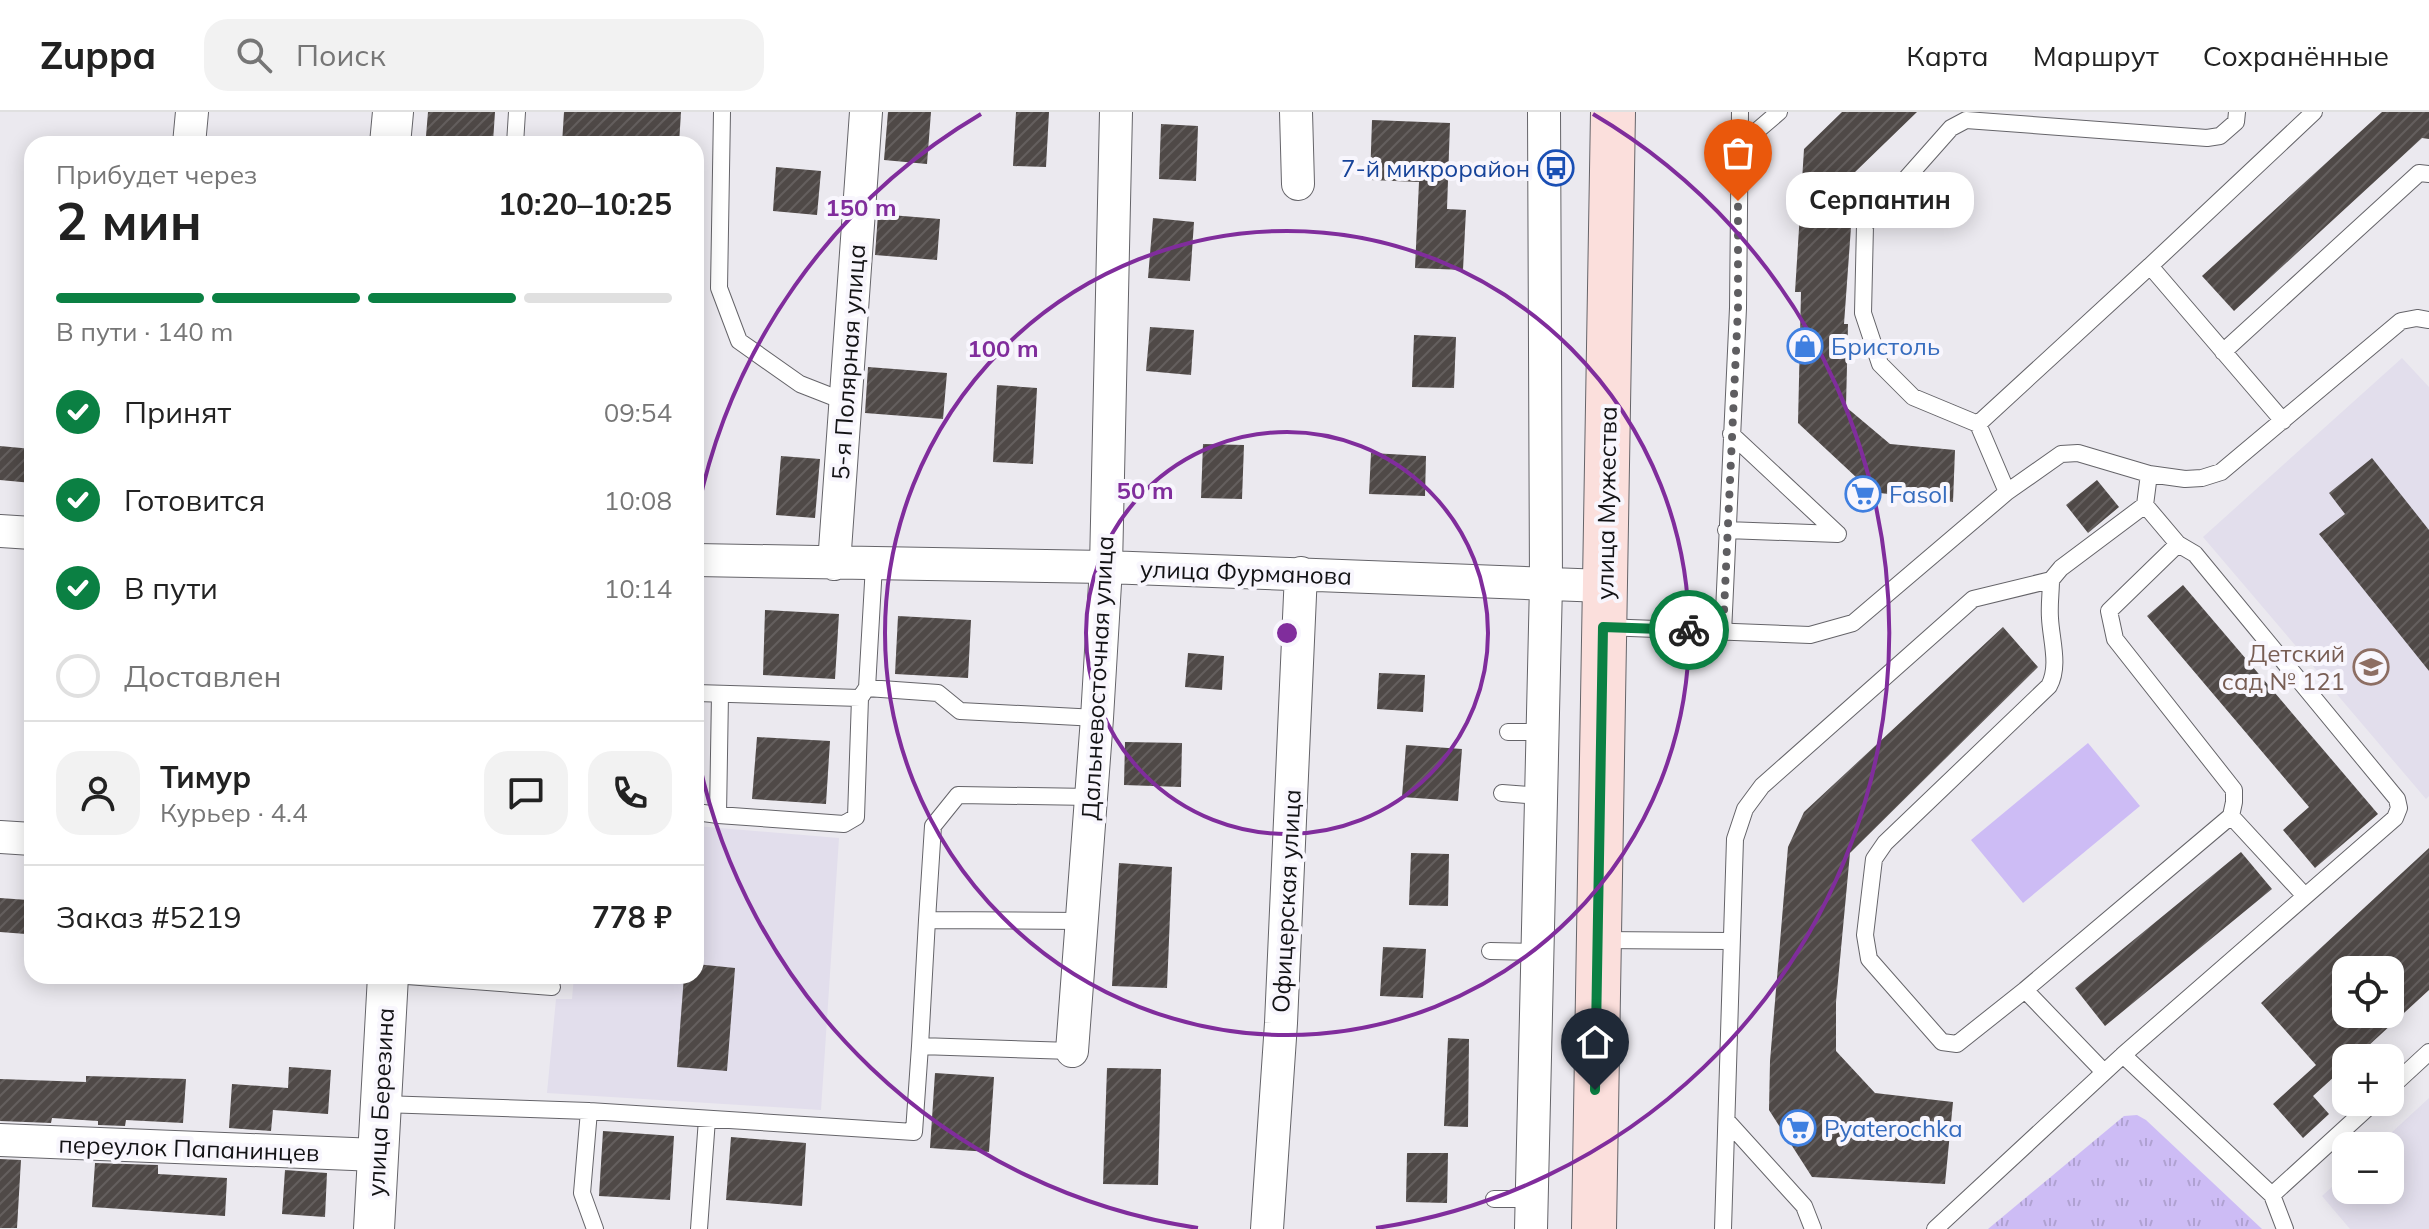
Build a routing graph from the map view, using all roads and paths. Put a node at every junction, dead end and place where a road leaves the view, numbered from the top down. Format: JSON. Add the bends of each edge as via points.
{"nodes":[{"id":1,"x":192,"y":112,"type":"edge"},
{"id":2,"x":393,"y":112,"type":"edge"},
{"id":3,"x":517,"y":112,"type":"edge"},
{"id":4,"x":722,"y":112,"type":"edge"},
{"id":5,"x":866,"y":112,"type":"edge"},
{"id":6,"x":1116,"y":112,"type":"edge"},
{"id":7,"x":1296,"y":112,"type":"edge"},
{"id":8,"x":1544,"y":112,"type":"edge"},
{"id":9,"x":1613,"y":112,"type":"edge"},
{"id":10,"x":1740,"y":112,"type":"edge"},
{"id":11,"x":1779,"y":112,"type":"edge"},
{"id":12,"x":2237,"y":112,"type":"edge"},
{"id":13,"x":2314,"y":112,"type":"edge"},
{"id":14,"x":190,"y":136,"type":"edge"},
{"id":15,"x":391,"y":136,"type":"edge"},
{"id":16,"x":516,"y":136,"type":"edge"},
{"id":17,"x":1738,"y":147,"type":"junction"},
{"id":18,"x":2429,"y":174,"type":"edge"},
{"id":19,"x":1298,"y":184,"type":"dead end"},
{"id":20,"x":2150,"y":266,"type":"junction"},
{"id":21,"x":2429,"y":320,"type":"edge"},
{"id":22,"x":2223,"y":352,"type":"junction"},
{"id":23,"x":846,"y":402,"type":"junction"},
{"id":24,"x":2283,"y":421,"type":"junction"},
{"id":25,"x":1978,"y":424,"type":"junction"},
{"id":26,"x":1731,"y":434,"type":"junction"},
{"id":27,"x":2149,"y":474,"type":"junction"},
{"id":28,"x":2007,"y":492,"type":"junction"},
{"id":29,"x":2145,"y":505,"type":"junction"},
{"id":30,"x":1726,"y":530,"type":"junction"},
{"id":31,"x":0,"y":531,"type":"edge"},
{"id":32,"x":24,"y":532,"type":"edge"},
{"id":33,"x":2178,"y":544,"type":"junction"},
{"id":34,"x":704,"y":560,"type":"edge"},
{"id":35,"x":834,"y":564,"type":"junction"},
{"id":36,"x":874,"y":565,"type":"junction"},
{"id":37,"x":1106,"y":567,"type":"junction"},
{"id":38,"x":1301,"y":573,"type":"junction"},
{"id":39,"x":2051,"y":580,"type":"junction"},
{"id":40,"x":1546,"y":584,"type":"junction"},
{"id":41,"x":1604,"y":606,"type":"junction"},
{"id":42,"x":1723,"y":633,"type":"junction"},
{"id":43,"x":704,"y":693,"type":"edge"},
{"id":44,"x":864,"y":693,"type":"junction"},
{"id":45,"x":720,"y":694,"type":"junction"},
{"id":46,"x":1097,"y":718,"type":"junction"},
{"id":47,"x":1508,"y":732,"type":"dead end"},
{"id":48,"x":1541,"y":732,"type":"junction"},
{"id":49,"x":1502,"y":793,"type":"dead end"},
{"id":50,"x":1540,"y":796,"type":"junction"},
{"id":51,"x":1091,"y":797,"type":"junction"},
{"id":52,"x":704,"y":813,"type":"edge"},
{"id":53,"x":718,"y":815,"type":"junction"},
{"id":54,"x":2231,"y":816,"type":"junction"},
{"id":55,"x":0,"y":837,"type":"edge"},
{"id":56,"x":24,"y":838,"type":"edge"},
{"id":57,"x":2304,"y":895,"type":"junction"},
{"id":58,"x":927,"y":920,"type":"junction"},
{"id":59,"x":1081,"y":921,"type":"junction"},
{"id":60,"x":1597,"y":940,"type":"junction"},
{"id":61,"x":1730,"y":941,"type":"junction"},
{"id":62,"x":1490,"y":951,"type":"dead end"},
{"id":63,"x":1537,"y":952,"type":"junction"},
{"id":64,"x":388,"y":984,"type":"edge"},
{"id":65,"x":515,"y":984,"type":"edge"},
{"id":66,"x":552,"y":987,"type":"dead end"},
{"id":67,"x":2025,"y":990,"type":"junction"},
{"id":68,"x":920,"y":1046,"type":"junction"},
{"id":69,"x":1072,"y":1051,"type":"joint"},
{"id":70,"x":2429,"y":1052,"type":"edge"},
{"id":71,"x":2123,"y":1055,"type":"junction"},
{"id":72,"x":2104,"y":1072,"type":"junction"},
{"id":73,"x":2404,"y":1075,"type":"edge"},
{"id":74,"x":380,"y":1104,"type":"junction"},
{"id":75,"x":589,"y":1111,"type":"junction"},
{"id":76,"x":2359,"y":1116,"type":"edge"},
{"id":77,"x":707,"y":1119,"type":"junction"},
{"id":78,"x":1728,"y":1122,"type":"junction"},
{"id":79,"x":0,"y":1140,"type":"edge"},
{"id":80,"x":377,"y":1155,"type":"junction"},
{"id":81,"x":2272,"y":1195,"type":"junction"},
{"id":82,"x":1494,"y":1199,"type":"dead end"},
{"id":83,"x":1532,"y":1214,"type":"edge"},
{"id":84,"x":374,"y":1229,"type":"edge"},
{"id":85,"x":595,"y":1229,"type":"edge"},
{"id":86,"x":699,"y":1229,"type":"edge"},
{"id":87,"x":1267,"y":1229,"type":"edge"},
{"id":88,"x":1594,"y":1229,"type":"edge"},
{"id":89,"x":1723,"y":1229,"type":"edge"},
{"id":90,"x":1813,"y":1229,"type":"edge"},
{"id":91,"x":1935,"y":1229,"type":"edge"},
{"id":92,"x":2285,"y":1229,"type":"edge"}],
"edges":[{"from":1,"to":14,"type":"street"},
{"from":2,"to":15,"type":"street"},
{"from":3,"to":16,"type":"lane"},
{"from":4,"to":23,"type":"lane","via":[[719,288],[739,341],[800,384]]},
{"from":5,"to":23,"type":"street","name":"5-я Полярная улица"},
{"from":6,"to":37,"type":"street","name":"Дальневосточная улица"},
{"from":7,"to":19,"type":"street"},
{"from":8,"to":40,"type":"street"},
{"from":9,"to":41,"type":"main road","name":"улица Мужества"},
{"from":10,"to":17,"type":"lane"},
{"from":11,"to":17,"type":"lane"},
{"from":12,"to":25,"type":"lane","via":[[2236,122],[2220,136],[2207,138],[1966,120],[1951,128],[1865,225],[1863,313],[1880,364],[1913,397]]},
{"from":13,"to":20,"type":"lane"},
{"from":17,"to":26,"type":"lane"},
{"from":18,"to":22,"type":"lane","via":[[2419,173]]},
{"from":20,"to":22,"type":"lane"},
{"from":20,"to":25,"type":"lane"},
{"from":21,"to":24,"type":"lane","via":[[2401,321]]},
{"from":22,"to":24,"type":"lane"},
{"from":23,"to":35,"type":"street","name":"5-я Полярная улица"},
{"from":24,"to":27,"type":"lane","via":[[2221,472],[2185,479]]},
{"from":25,"to":28,"type":"lane"},
{"from":26,"to":30,"type":"lane"},
{"from":26,"to":30,"type":"lane","via":[[1838,534]]},
{"from":27,"to":28,"type":"lane","via":[[2078,453],[2061,454]]},
{"from":27,"to":29,"type":"lane"},
{"from":28,"to":42,"type":"lane","via":[[1853,623],[1810,635]]},
{"from":29,"to":33,"type":"lane"},
{"from":29,"to":39,"type":"lane"},
{"from":30,"to":42,"type":"lane"},
{"from":31,"to":32,"type":"street"},
{"from":33,"to":54,"type":"lane","via":[[2109,611],[2115,639],[2234,790]]},
{"from":33,"to":57,"type":"lane","via":[[2195,554],[2397,799],[2395,818]]},
{"from":34,"to":35,"type":"street","name":"улица Фурманова"},
{"from":35,"to":36,"type":"street","name":"улица Фурманова"},
{"from":36,"to":37,"type":"street","name":"улица Фурманова"},
{"from":36,"to":44,"type":"lane"},
{"from":37,"to":38,"type":"street","name":"улица Фурманова"},
{"from":37,"to":46,"type":"street","name":"Дальневосточная улица"},
{"from":38,"to":40,"type":"street","name":"улица Фурманова"},
{"from":38,"to":87,"type":"street","name":"Офицерская улица"},
{"from":39,"to":61,"type":"lane","via":[[1973,599],[1762,786],[1745,809],[1735,839]]},
{"from":39,"to":67,"type":"lane","via":[[2053,679],[1885,843],[1874,859],[1865,935],[1869,959],[1942,1042],[1957,1044]]},
{"from":40,"to":41,"type":"street","name":"улица Фурманова"},
{"from":40,"to":48,"type":"street"},
{"from":41,"to":42,"type":"lane"},
{"from":41,"to":60,"type":"main road","name":"улица Мужества"},
{"from":43,"to":45,"type":"lane"},
{"from":44,"to":45,"type":"lane"},
{"from":44,"to":46,"type":"lane","via":[[938,693],[960,711]]},
{"from":44,"to":53,"type":"lane","via":[[856,817],[844,824]]},
{"from":45,"to":53,"type":"lane"},
{"from":46,"to":51,"type":"street","name":"Дальневосточная улица"},
{"from":47,"to":48,"type":"lane"},
{"from":48,"to":50,"type":"street"},
{"from":49,"to":50,"type":"lane"},
{"from":50,"to":63,"type":"street"},
{"from":51,"to":58,"type":"lane","via":[[958,795],[933,826]]},
{"from":51,"to":59,"type":"street","name":"Дальневосточная улица"},
{"from":52,"to":53,"type":"lane"},
{"from":54,"to":57,"type":"lane"},
{"from":54,"to":67,"type":"lane"},
{"from":55,"to":56,"type":"street"},
{"from":57,"to":71,"type":"lane"},
{"from":58,"to":59,"type":"lane"},
{"from":58,"to":68,"type":"lane"},
{"from":59,"to":69,"type":"street","name":"Дальневосточная улица"},
{"from":60,"to":61,"type":"lane"},
{"from":60,"to":88,"type":"main road","name":"улица Мужества"},
{"from":61,"to":78,"type":"lane"},
{"from":62,"to":63,"type":"lane"},
{"from":63,"to":83,"type":"street"},
{"from":64,"to":74,"type":"street","name":"улица Березина"},
{"from":65,"to":66,"type":"lane"},
{"from":67,"to":72,"type":"lane"},
{"from":68,"to":69,"type":"lane"},
{"from":68,"to":77,"type":"lane","via":[[914,1132]]},
{"from":70,"to":73,"type":"lane"},
{"from":71,"to":72,"type":"lane"},
{"from":71,"to":81,"type":"lane"},
{"from":72,"to":91,"type":"lane"},
{"from":74,"to":75,"type":"lane"},
{"from":74,"to":80,"type":"street","name":"улица Березина"},
{"from":75,"to":77,"type":"lane"},
{"from":75,"to":85,"type":"lane","via":[[582,1193]]},
{"from":76,"to":81,"type":"lane"},
{"from":77,"to":86,"type":"lane"},
{"from":78,"to":89,"type":"lane"},
{"from":78,"to":90,"type":"lane","via":[[1804,1206]]},
{"from":79,"to":80,"type":"street","name":"переулок Папанинцев"},
{"from":80,"to":84,"type":"street","name":"улица Березина"},
{"from":81,"to":92,"type":"lane"},
{"from":82,"to":83,"type":"lane"}]}
